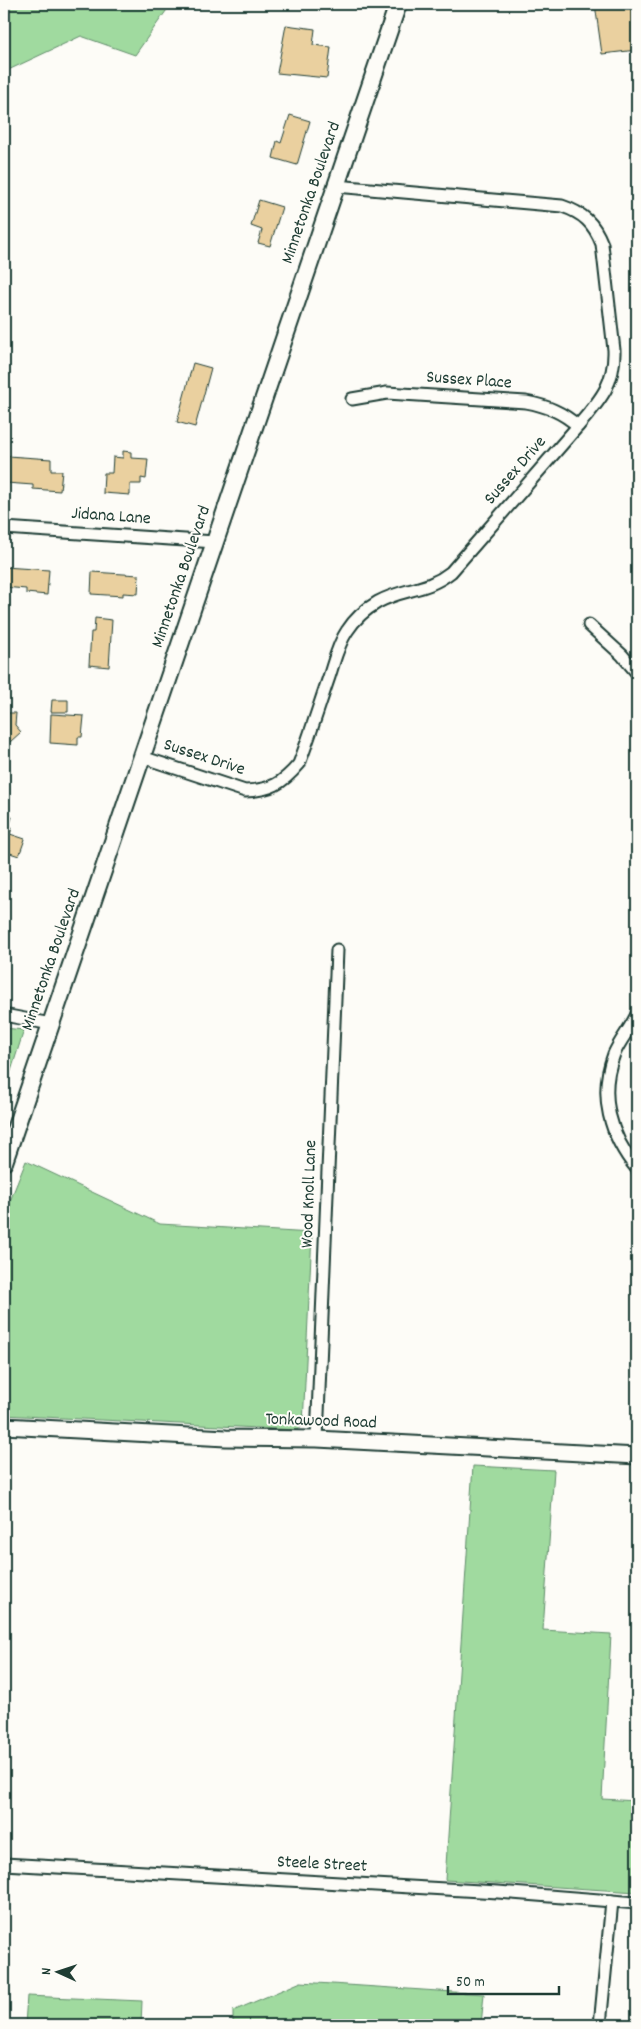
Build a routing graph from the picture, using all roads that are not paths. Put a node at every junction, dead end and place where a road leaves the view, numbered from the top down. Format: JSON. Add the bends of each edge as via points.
{"nodes":[{"id":1,"x":398,"y":4,"type":"edge"},
{"id":2,"x":336,"y":186,"type":"junction"},
{"id":3,"x":352,"y":400,"type":"dead end"},
{"id":4,"x":578,"y":426,"type":"junction"},
{"id":5,"x":4,"y":528,"type":"edge"},
{"id":6,"x":215,"y":542,"type":"junction"},
{"id":7,"x":589,"y":625,"type":"dead end"},
{"id":8,"x":637,"y":673,"type":"edge"},
{"id":9,"x":142,"y":757,"type":"junction"},
{"id":10,"x":337,"y":950,"type":"dead end"},
{"id":11,"x":637,"y":1014,"type":"edge"},
{"id":12,"x":4,"y":1015,"type":"edge"},
{"id":13,"x":51,"y":1024,"type":"junction"},
{"id":14,"x":4,"y":1162,"type":"edge"},
{"id":15,"x":637,"y":1169,"type":"edge"},
{"id":16,"x":4,"y":1426,"type":"edge"},
{"id":17,"x":317,"y":1439,"type":"junction"},
{"id":18,"x":637,"y":1456,"type":"edge"},
{"id":19,"x":4,"y":1864,"type":"edge"},
{"id":20,"x":612,"y":1901,"type":"junction"},
{"id":21,"x":637,"y":1903,"type":"edge"},
{"id":22,"x":600,"y":2025,"type":"edge"}],
"edges":[{"from":1,"to":2,"type":"main road","name":"Minnetonka Boulevard"},
{"from":2,"to":4,"type":"street","name":"Sussex Drive","via":[[562,206],[576,210],[588,219],[602,244],[614,363],[612,378],[605,391]]},
{"from":2,"to":6,"type":"main road","name":"Minnetonka Boulevard"},
{"from":3,"to":4,"type":"street","name":"Sussex Place","via":[[387,393],[526,402],[546,406]]},
{"from":4,"to":9,"type":"street","name":"Sussex Drive","via":[[451,572],[427,587],[376,603],[347,631],[299,764],[289,775],[261,790],[245,790]]},
{"from":5,"to":6,"type":"street","name":"Jidana Lane"},
{"from":6,"to":9,"type":"main road","name":"Minnetonka Boulevard"},
{"from":7,"to":8,"type":"street"},
{"from":9,"to":13,"type":"main road","name":"Minnetonka Boulevard"},
{"from":10,"to":17,"type":"street","name":"Wood Knoll Lane"},
{"from":11,"to":15,"type":"street","via":[[614,1054],[607,1102],[618,1142]]},
{"from":12,"to":13,"type":"street"},
{"from":13,"to":14,"type":"main road","name":"Minnetonka Boulevard"},
{"from":16,"to":17,"type":"street","name":"Tonkawood Road","via":[[226,1438]]},
{"from":17,"to":18,"type":"street","name":"Tonkawood Road"},
{"from":19,"to":20,"type":"street","name":"Steele Street"},
{"from":20,"to":21,"type":"street","name":"Steele Street"},
{"from":20,"to":22,"type":"street"}]}
